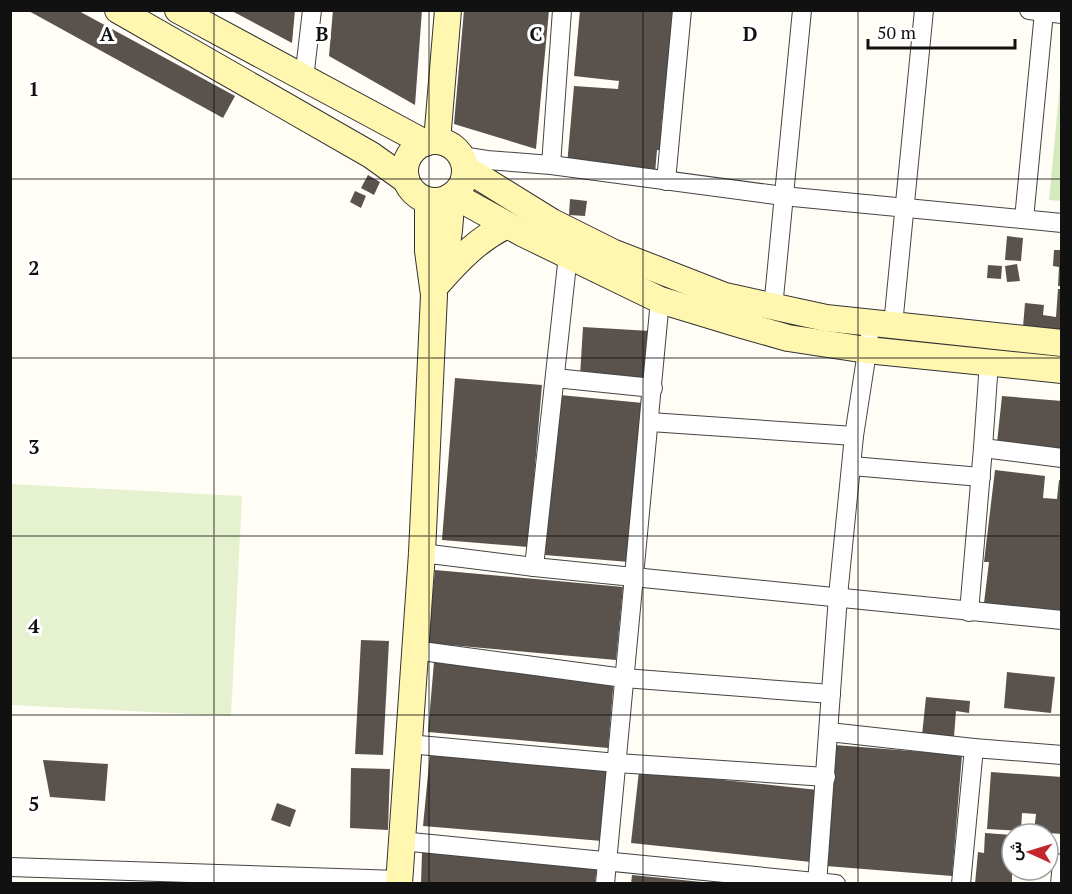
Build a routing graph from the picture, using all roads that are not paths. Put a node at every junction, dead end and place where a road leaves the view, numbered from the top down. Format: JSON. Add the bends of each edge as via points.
{"nodes":[{"id":1,"x":118,"y":10,"type":"edge"},
{"id":2,"x":178,"y":10,"type":"edge"},
{"id":3,"x":312,"y":10,"type":"edge"},
{"id":4,"x":448,"y":10,"type":"edge"},
{"id":5,"x":562,"y":10,"type":"edge"},
{"id":6,"x":682,"y":10,"type":"edge"},
{"id":7,"x":802,"y":10,"type":"edge"},
{"id":8,"x":924,"y":10,"type":"edge"},
{"id":9,"x":1045,"y":12,"type":"edge"},
{"id":10,"x":303,"y":79,"type":"junction"},
{"id":11,"x":431,"y":142,"type":"junction"},
{"id":12,"x":463,"y":162,"type":"junction"},
{"id":13,"x":551,"y":165,"type":"junction"},
{"id":14,"x":406,"y":180,"type":"junction"},
{"id":15,"x":666,"y":181,"type":"junction"},
{"id":16,"x":783,"y":196,"type":"junction"},
{"id":17,"x":444,"y":198,"type":"junction"},
{"id":18,"x":904,"y":207,"type":"junction"},
{"id":19,"x":1024,"y":219,"type":"junction"},
{"id":20,"x":1062,"y":223,"type":"edge"},
{"id":21,"x":507,"y":225,"type":"junction"},
{"id":22,"x":568,"y":255,"type":"junction"},
{"id":23,"x":437,"y":288,"type":"junction"},
{"id":24,"x":660,"y":300,"type":"junction"},
{"id":25,"x":773,"y":308,"type":"junction"},
{"id":26,"x":882,"y":324,"type":"junction"},
{"id":27,"x":1062,"y":343,"type":"edge"},
{"id":28,"x":867,"y":350,"type":"junction"},
{"id":29,"x":989,"y":362,"type":"junction"},
{"id":30,"x":1062,"y":370,"type":"edge"},
{"id":31,"x":555,"y":378,"type":"junction"},
{"id":32,"x":653,"y":388,"type":"junction"},
{"id":33,"x":650,"y":422,"type":"junction"},
{"id":34,"x":854,"y":436,"type":"junction"},
{"id":35,"x":983,"y":448,"type":"junction"},
{"id":36,"x":1062,"y":458,"type":"edge"},
{"id":37,"x":852,"y":466,"type":"junction"},
{"id":38,"x":981,"y":477,"type":"junction"},
{"id":39,"x":422,"y":553,"type":"junction"},
{"id":40,"x":534,"y":567,"type":"junction"},
{"id":41,"x":635,"y":576,"type":"junction"},
{"id":42,"x":838,"y":596,"type":"junction"},
{"id":43,"x":969,"y":612,"type":"junction"},
{"id":44,"x":1062,"y":620,"type":"edge"},
{"id":45,"x":414,"y":650,"type":"junction"},
{"id":46,"x":624,"y":678,"type":"junction"},
{"id":47,"x":831,"y":694,"type":"junction"},
{"id":48,"x":829,"y":732,"type":"junction"},
{"id":49,"x":408,"y":744,"type":"junction"},
{"id":50,"x":975,"y":748,"type":"junction"},
{"id":51,"x":1062,"y":755,"type":"edge"},
{"id":52,"x":617,"y":763,"type":"junction"},
{"id":53,"x":825,"y":777,"type":"junction"},
{"id":54,"x":401,"y":841,"type":"junction"},
{"id":55,"x":608,"y":861,"type":"junction"},
{"id":56,"x":1062,"y":863,"type":"edge"},
{"id":57,"x":10,"y":867,"type":"edge"},
{"id":58,"x":399,"y":882,"type":"edge"},
{"id":59,"x":817,"y":883,"type":"edge"},
{"id":60,"x":605,"y":884,"type":"edge"},
{"id":61,"x":836,"y":884,"type":"edge"},
{"id":62,"x":961,"y":884,"type":"edge"},
{"id":63,"x":1060,"y":884,"type":"edge"}],
"edges":[{"from":1,"to":14,"type":"main road","via":[[371,155]]},
{"from":2,"to":10,"type":"main road"},
{"from":3,"to":10,"type":"street"},
{"from":4,"to":11,"type":"main road"},
{"from":5,"to":13,"type":"street"},
{"from":6,"to":15,"type":"street"},
{"from":7,"to":16,"type":"street"},
{"from":8,"to":18,"type":"street"},
{"from":9,"to":19,"type":"street"},
{"from":10,"to":11,"type":"main road"},
{"from":11,"to":12,"type":"main road","via":[[446,143]]},
{"from":11,"to":14,"type":"main road","via":[[415,149],[408,158]]},
{"from":12,"to":13,"type":"street"},
{"from":12,"to":17,"type":"main road","via":[[463,183]]},
{"from":12,"to":25,"type":"main road","via":[[552,222],[612,252],[725,296]]},
{"from":13,"to":15,"type":"street"},
{"from":14,"to":17,"type":"main road","via":[[418,196]]},
{"from":15,"to":16,"type":"street"},
{"from":16,"to":18,"type":"street"},
{"from":16,"to":25,"type":"street"},
{"from":17,"to":21,"type":"main road"},
{"from":17,"to":23,"type":"main road","via":[[428,251]]},
{"from":18,"to":19,"type":"street"},
{"from":18,"to":26,"type":"street"},
{"from":19,"to":20,"type":"street"},
{"from":21,"to":22,"type":"main road"},
{"from":21,"to":23,"type":"main road","via":[[486,235],[464,254]]},
{"from":22,"to":24,"type":"main road"},
{"from":22,"to":31,"type":"street"},
{"from":23,"to":39,"type":"main road","via":[[431,336]]},
{"from":24,"to":28,"type":"main road","via":[[788,338]]},
{"from":24,"to":32,"type":"street"},
{"from":25,"to":26,"type":"main road"},
{"from":26,"to":27,"type":"main road"},
{"from":26,"to":28,"type":"street"},
{"from":28,"to":29,"type":"main road"},
{"from":28,"to":34,"type":"street"},
{"from":29,"to":30,"type":"main road"},
{"from":29,"to":35,"type":"street"},
{"from":31,"to":32,"type":"street"},
{"from":31,"to":40,"type":"street"},
{"from":32,"to":33,"type":"street"},
{"from":33,"to":34,"type":"street"},
{"from":33,"to":41,"type":"street"},
{"from":34,"to":37,"type":"street"},
{"from":35,"to":36,"type":"street"},
{"from":35,"to":38,"type":"street"},
{"from":37,"to":38,"type":"street"},
{"from":37,"to":42,"type":"street"},
{"from":38,"to":43,"type":"street"},
{"from":39,"to":40,"type":"street"},
{"from":39,"to":45,"type":"main road"},
{"from":40,"to":41,"type":"street"},
{"from":41,"to":42,"type":"street"},
{"from":41,"to":46,"type":"street"},
{"from":42,"to":43,"type":"street"},
{"from":42,"to":47,"type":"street"},
{"from":43,"to":44,"type":"street"},
{"from":45,"to":46,"type":"street"},
{"from":45,"to":49,"type":"main road"},
{"from":46,"to":47,"type":"street"},
{"from":46,"to":52,"type":"street"},
{"from":47,"to":48,"type":"street"},
{"from":48,"to":50,"type":"street"},
{"from":48,"to":53,"type":"street"},
{"from":49,"to":52,"type":"street"},
{"from":49,"to":54,"type":"main road"},
{"from":50,"to":51,"type":"street"},
{"from":50,"to":62,"type":"street"},
{"from":52,"to":53,"type":"street"},
{"from":52,"to":55,"type":"street"},
{"from":53,"to":59,"type":"street"},
{"from":54,"to":55,"type":"street"},
{"from":54,"to":58,"type":"main road"},
{"from":55,"to":59,"type":"street"},
{"from":55,"to":60,"type":"street"},
{"from":56,"to":63,"type":"street"},
{"from":57,"to":58,"type":"street"},
{"from":59,"to":61,"type":"street"}]}
